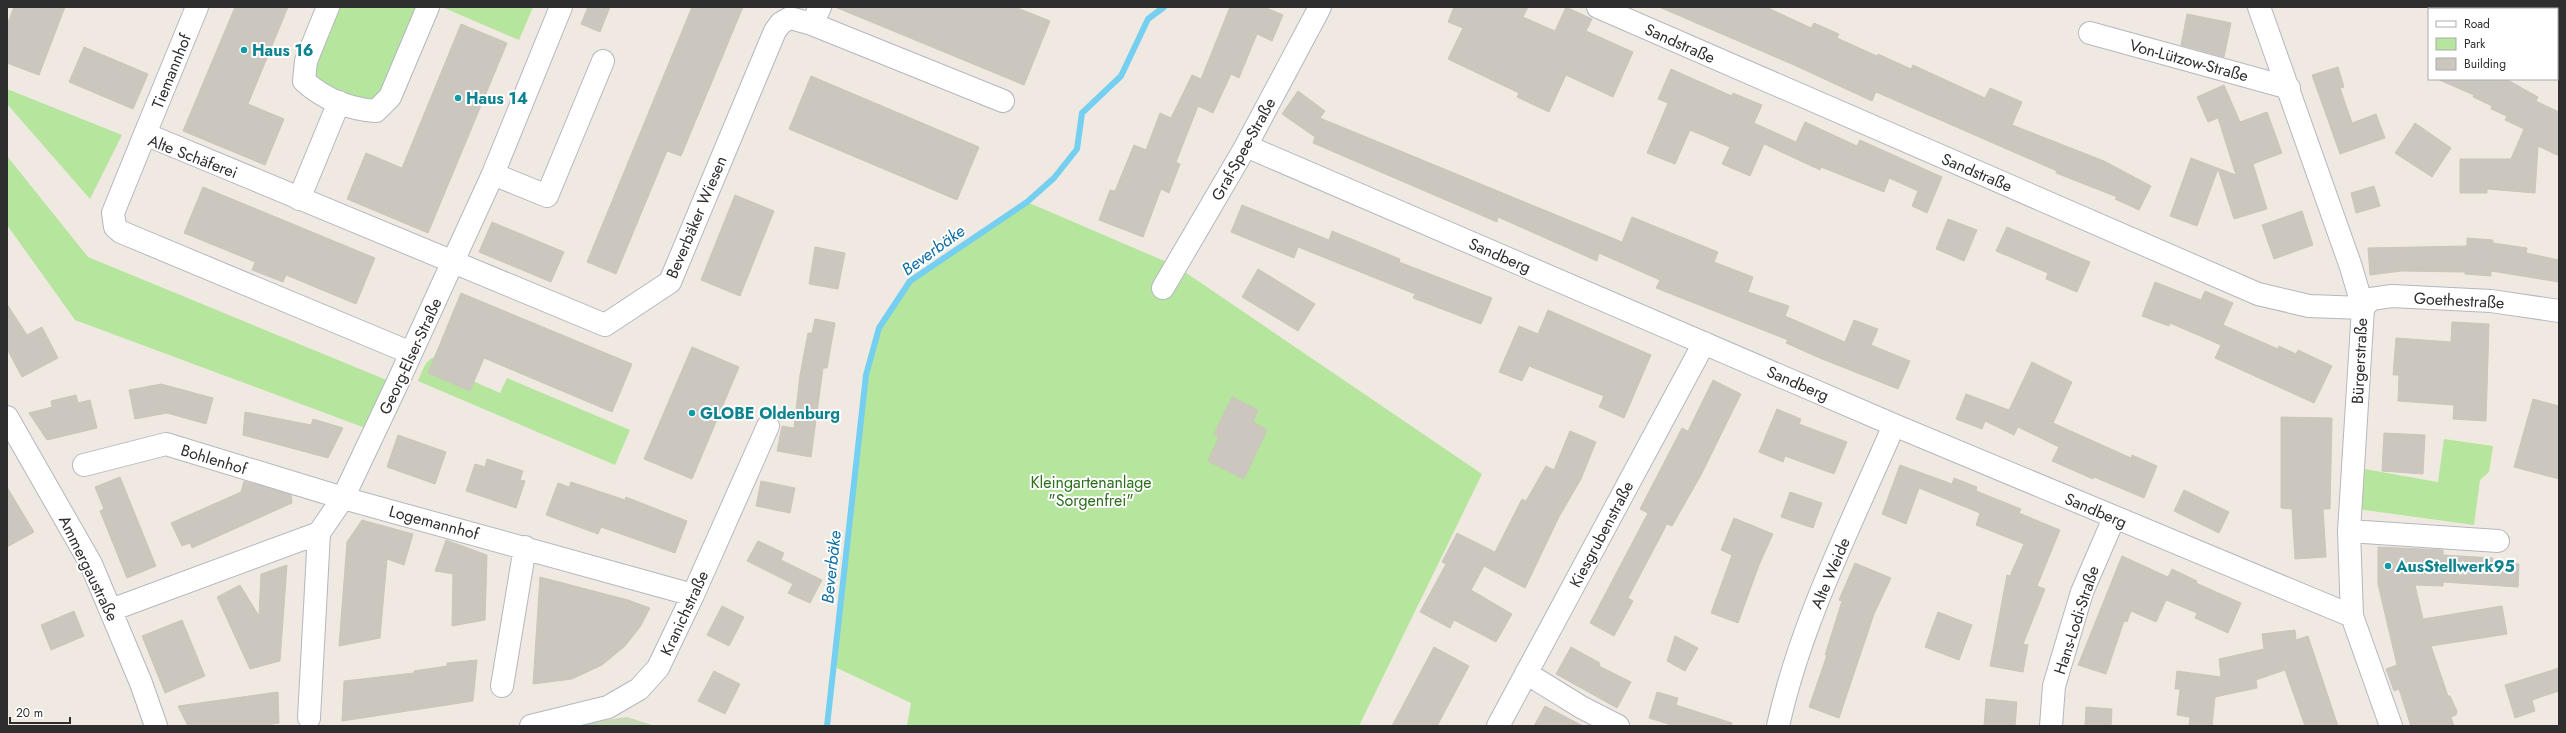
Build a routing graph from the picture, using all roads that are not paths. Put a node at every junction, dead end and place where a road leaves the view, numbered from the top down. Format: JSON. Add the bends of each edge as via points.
{"nodes":[{"id":1,"x":197,"y":7,"type":"edge"},
{"id":2,"x":328,"y":7,"type":"edge"},
{"id":3,"x":428,"y":7,"type":"edge"},
{"id":4,"x":562,"y":7,"type":"edge"},
{"id":5,"x":1320,"y":7,"type":"edge"},
{"id":6,"x":1598,"y":7,"type":"edge"},
{"id":7,"x":2259,"y":7,"type":"edge"},
{"id":8,"x":816,"y":16,"type":"edge"},
{"id":9,"x":2090,"y":33,"type":"dead end"},
{"id":10,"x":603,"y":61,"type":"dead end"},
{"id":11,"x":2289,"y":88,"type":"junction"},
{"id":12,"x":1003,"y":101,"type":"dead end"},
{"id":13,"x":339,"y":102,"type":"junction"},
{"id":14,"x":144,"y":134,"type":"junction"},
{"id":15,"x":1246,"y":146,"type":"junction"},
{"id":16,"x":493,"y":174,"type":"junction"},
{"id":17,"x":299,"y":199,"type":"junction"},
{"id":18,"x":453,"y":262,"type":"junction"},
{"id":19,"x":1163,"y":288,"type":"dead end"},
{"id":20,"x":2363,"y":308,"type":"junction"},
{"id":21,"x":2559,"y":310,"type":"edge"},
{"id":22,"x":1704,"y":343,"type":"junction"},
{"id":23,"x":411,"y":353,"type":"junction"},
{"id":24,"x":7,"y":417,"type":"edge"},
{"id":25,"x":1894,"y":425,"type":"junction"},
{"id":26,"x":768,"y":426,"type":"dead end"},
{"id":27,"x":84,"y":465,"type":"dead end"},
{"id":28,"x":343,"y":498,"type":"junction"},
{"id":29,"x":2114,"y":518,"type":"junction"},
{"id":30,"x":2349,"y":531,"type":"junction"},
{"id":31,"x":319,"y":533,"type":"junction"},
{"id":32,"x":2498,"y":541,"type":"dead end"},
{"id":33,"x":525,"y":547,"type":"junction"},
{"id":34,"x":693,"y":595,"type":"junction"},
{"id":35,"x":111,"y":610,"type":"junction"},
{"id":36,"x":2352,"y":616,"type":"junction"},
{"id":37,"x":1526,"y":673,"type":"junction"},
{"id":38,"x":502,"y":686,"type":"dead end"},
{"id":39,"x":309,"y":718,"type":"dead end"},
{"id":40,"x":156,"y":726,"type":"edge"},
{"id":41,"x":531,"y":726,"type":"edge"},
{"id":42,"x":1498,"y":726,"type":"edge"},
{"id":43,"x":1618,"y":726,"type":"edge"},
{"id":44,"x":1778,"y":726,"type":"edge"},
{"id":45,"x":2052,"y":726,"type":"edge"},
{"id":46,"x":2391,"y":726,"type":"edge"}],
"edges":[{"from":1,"to":14,"type":"street","name":"Tiemannhof"},
{"from":2,"to":13,"type":"street","via":[[306,61],[304,81],[318,94]]},
{"from":3,"to":13,"type":"street","via":[[390,96],[376,111],[357,110]]},
{"from":4,"to":16,"type":"street","name":"Georg-Elser-Straße"},
{"from":5,"to":15,"type":"street","name":"Graf-Spee-Straße"},
{"from":6,"to":20,"type":"street","name":"Sandstraße","via":[[2258,294],[2309,306]]},
{"from":7,"to":11,"type":"street","name":"Bürgerstraße"},
{"from":8,"to":12,"type":"street"},
{"from":8,"to":18,"type":"street","name":"Beverbäker Wiesen","via":[[790,18],[781,22],[775,31],[670,282],[605,325]]},
{"from":9,"to":11,"type":"street","name":"Von-Lützow-Straße"},
{"from":10,"to":16,"type":"street","via":[[547,196]]},
{"from":11,"to":20,"type":"street","name":"Bürgerstraße"},
{"from":13,"to":17,"type":"street"},
{"from":14,"to":17,"type":"street","name":"Alte Schäferei"},
{"from":14,"to":23,"type":"street","name":"Alte Schäferei","via":[[113,213],[115,227],[121,232]]},
{"from":15,"to":19,"type":"street","name":"Graf-Spee-Straße"},
{"from":15,"to":22,"type":"street","name":"Sandberg"},
{"from":16,"to":18,"type":"street","name":"Georg-Elser-Straße"},
{"from":17,"to":18,"type":"street","name":"Alte Schäferei"},
{"from":18,"to":23,"type":"street","name":"Georg-Elser-Straße"},
{"from":20,"to":21,"type":"street","name":"Goethestraße","via":[[2372,299],[2392,296],[2491,301]]},
{"from":20,"to":30,"type":"street","name":"Bürgerstraße"},
{"from":22,"to":25,"type":"street","name":"Sandberg"},
{"from":22,"to":37,"type":"street","name":"Kiesgrubenstraße"},
{"from":23,"to":28,"type":"street","name":"Georg-Elser-Straße"},
{"from":24,"to":35,"type":"street","name":"Ammergaustraße","via":[[91,564]]},
{"from":25,"to":29,"type":"street","name":"Sandberg"},
{"from":25,"to":44,"type":"street","name":"Alte Weide","via":[[1814,609],[1785,694]]},
{"from":26,"to":34,"type":"street","name":"Kranichstraße"},
{"from":27,"to":28,"type":"street","name":"Bohlenhof","via":[[166,444]]},
{"from":28,"to":31,"type":"street","name":"Georg-Elser-Straße"},
{"from":28,"to":33,"type":"street","name":"Logemannhof"},
{"from":29,"to":36,"type":"street","name":"Sandberg"},
{"from":29,"to":45,"type":"street","name":"Hans-Lodi-Straße","via":[[2082,592],[2054,686]]},
{"from":30,"to":32,"type":"street"},
{"from":30,"to":36,"type":"street","name":"Bürgerstraße"},
{"from":31,"to":35,"type":"street"},
{"from":31,"to":39,"type":"street"},
{"from":33,"to":34,"type":"street","name":"Logemannhof"},
{"from":33,"to":38,"type":"street"},
{"from":34,"to":41,"type":"street","name":"Kranichstraße","via":[[658,668],[639,689],[608,708]]},
{"from":35,"to":40,"type":"street","name":"Ammergaustraße"},
{"from":36,"to":46,"type":"street","name":"Bürgerstraße"},
{"from":37,"to":42,"type":"street","name":"Kiesgrubenstraße"},
{"from":37,"to":43,"type":"street","via":[[1581,707]]}]}
